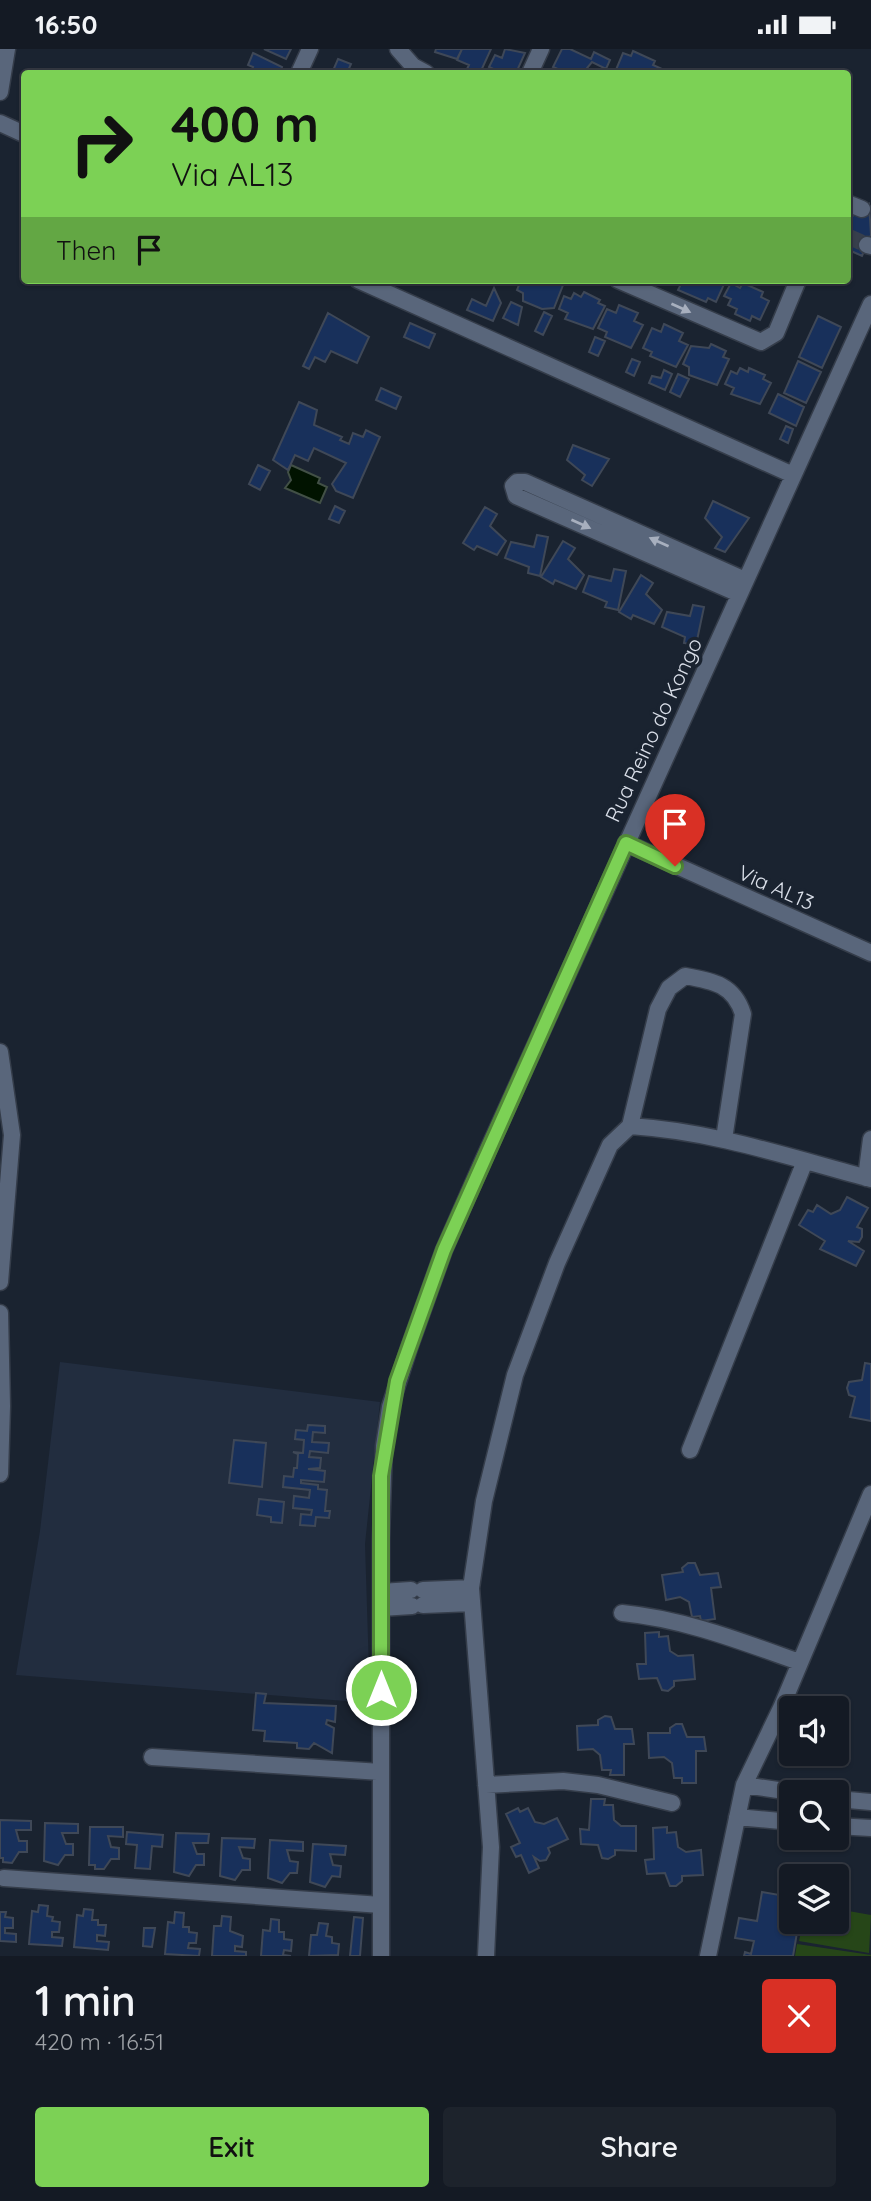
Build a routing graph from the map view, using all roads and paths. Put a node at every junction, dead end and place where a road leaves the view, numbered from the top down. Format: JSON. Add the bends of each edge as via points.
{"nodes":[{"id":1,"x":7,"y":49,"type":"edge"},
{"id":2,"x":310,"y":49,"type":"edge"},
{"id":3,"x":398,"y":49,"type":"edge"},
{"id":4,"x":541,"y":49,"type":"edge"},
{"id":5,"x":300,"y":70,"type":"edge"},
{"id":6,"x":420,"y":70,"type":"edge"},
{"id":7,"x":531,"y":70,"type":"edge"},
{"id":8,"x":0,"y":92,"type":"edge"},
{"id":9,"x":0,"y":124,"type":"edge"},
{"id":10,"x":21,"y":133,"type":"edge"},
{"id":11,"x":367,"y":284,"type":"edge"},
{"id":12,"x":627,"y":284,"type":"edge"},
{"id":13,"x":796,"y":284,"type":"edge"},
{"id":14,"x":871,"y":304,"type":"edge"},
{"id":15,"x":793,"y":475,"type":"junction"},
{"id":16,"x":742,"y":587,"type":"junction"},
{"id":17,"x":626,"y":843,"type":"junction"},
{"id":18,"x":871,"y":953,"type":"edge"},
{"id":19,"x":0,"y":1052,"type":"edge"},
{"id":20,"x":630,"y":1126,"type":"junction"},
{"id":21,"x":724,"y":1139,"type":"junction"},
{"id":22,"x":871,"y":1139,"type":"edge"},
{"id":23,"x":805,"y":1161,"type":"junction"},
{"id":24,"x":869,"y":1178,"type":"edge"},
{"id":25,"x":0,"y":1282,"type":"edge"},
{"id":26,"x":0,"y":1313,"type":"edge"},
{"id":27,"x":690,"y":1450,"type":"dead end"},
{"id":28,"x":0,"y":1474,"type":"edge"},
{"id":29,"x":871,"y":1494,"type":"edge"},
{"id":30,"x":471,"y":1595,"type":"junction"},
{"id":31,"x":381,"y":1600,"type":"junction"},
{"id":32,"x":622,"y":1613,"type":"dead end"},
{"id":33,"x":799,"y":1662,"type":"junction"},
{"id":34,"x":152,"y":1758,"type":"dead end"},
{"id":35,"x":381,"y":1772,"type":"junction"},
{"id":36,"x":486,"y":1785,"type":"junction"},
{"id":37,"x":744,"y":1785,"type":"junction"},
{"id":38,"x":766,"y":1788,"type":"junction"},
{"id":39,"x":779,"y":1790,"type":"edge"},
{"id":40,"x":849,"y":1801,"type":"edge"},
{"id":41,"x":871,"y":1802,"type":"edge"},
{"id":42,"x":672,"y":1803,"type":"dead end"},
{"id":43,"x":737,"y":1817,"type":"junction"},
{"id":44,"x":761,"y":1819,"type":"junction"},
{"id":45,"x":779,"y":1821,"type":"edge"},
{"id":46,"x":849,"y":1827,"type":"edge"},
{"id":47,"x":871,"y":1828,"type":"edge"},
{"id":48,"x":4,"y":1878,"type":"dead end"},
{"id":49,"x":381,"y":1905,"type":"junction"},
{"id":50,"x":381,"y":1956,"type":"edge"},
{"id":51,"x":486,"y":1956,"type":"edge"},
{"id":52,"x":708,"y":1956,"type":"edge"}],
"edges":[{"from":1,"to":8,"type":"street"},
{"from":2,"to":5,"type":"street"},
{"from":3,"to":6,"type":"street"},
{"from":4,"to":7,"type":"street"},
{"from":9,"to":10,"type":"street"},
{"from":11,"to":15,"type":"street"},
{"from":12,"to":13,"type":"street","one_way":true,"via":[[761,342],[776,333]]},
{"from":14,"to":15,"type":"street","name":"Rua Reino do Kongo"},
{"from":15,"to":16,"type":"street","name":"Rua Reino do Kongo"},
{"from":16,"to":16,"type":"street","one_way":true,"via":[[524,482],[513,486],[518,497]]},
{"from":16,"to":17,"type":"street","name":"Rua Reino do Kongo"},
{"from":17,"to":18,"type":"street","name":"Via AL13"},
{"from":17,"to":31,"type":"street","name":"Rua Reino do Kongo","via":[[450,1237],[397,1381],[381,1476]]},
{"from":19,"to":25,"type":"street","via":[[12,1127]]},
{"from":20,"to":21,"type":"street"},
{"from":20,"to":21,"type":"street","via":[[658,1009],[669,988],[685,976],[726,986],[738,999],[743,1014]]},
{"from":20,"to":30,"type":"street","via":[[610,1145],[557,1263],[515,1375],[484,1501]]},
{"from":21,"to":23,"type":"street"},
{"from":22,"to":24,"type":"street"},
{"from":23,"to":24,"type":"street"},
{"from":23,"to":27,"type":"street"},
{"from":26,"to":28,"type":"street"},
{"from":29,"to":33,"type":"street"},
{"from":30,"to":31,"type":"street"},
{"from":30,"to":36,"type":"street"},
{"from":31,"to":35,"type":"street","name":"Rua Reino do Kongo"},
{"from":32,"to":33,"type":"street","via":[[662,1616]]},
{"from":33,"to":37,"type":"street"},
{"from":34,"to":35,"type":"street"},
{"from":35,"to":49,"type":"street","name":"Rua Reino do Kongo"},
{"from":36,"to":42,"type":"street","via":[[598,1785]]},
{"from":36,"to":51,"type":"street","via":[[491,1847]]},
{"from":37,"to":38,"type":"street"},
{"from":37,"to":43,"type":"street"},
{"from":38,"to":39,"type":"street"},
{"from":38,"to":44,"type":"street"},
{"from":40,"to":41,"type":"street"},
{"from":43,"to":44,"type":"street"},
{"from":43,"to":52,"type":"street"},
{"from":44,"to":45,"type":"street"},
{"from":46,"to":47,"type":"street"},
{"from":48,"to":49,"type":"street"},
{"from":49,"to":50,"type":"street","name":"Rua Reino do Kongo"}]}
